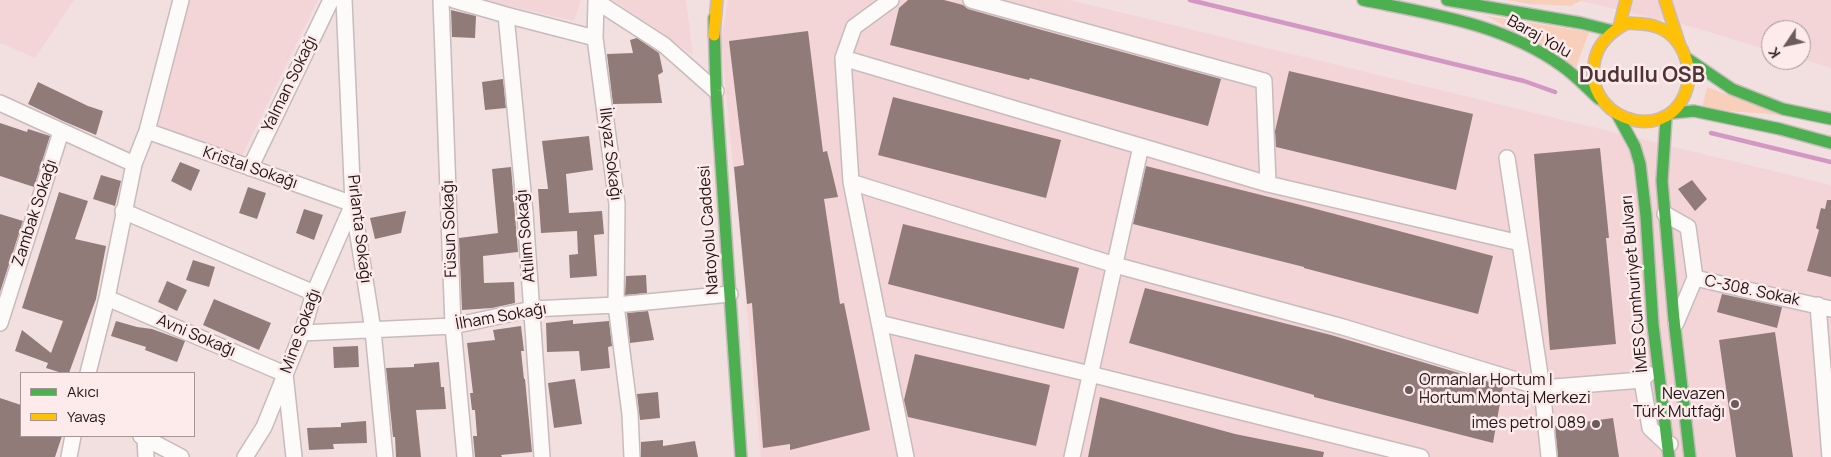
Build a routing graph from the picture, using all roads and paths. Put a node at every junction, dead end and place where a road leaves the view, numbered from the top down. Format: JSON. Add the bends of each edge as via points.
{"nodes":[{"id":1,"x":181,"y":0,"type":"edge"},
{"id":2,"x":331,"y":0,"type":"edge"},
{"id":3,"x":344,"y":0,"type":"edge"},
{"id":4,"x":441,"y":0,"type":"edge"},
{"id":5,"x":454,"y":0,"type":"edge"},
{"id":6,"x":707,"y":0,"type":"edge"},
{"id":7,"x":716,"y":0,"type":"edge"},
{"id":8,"x":891,"y":0,"type":"edge"},
{"id":9,"x":971,"y":0,"type":"edge"},
{"id":10,"x":1363,"y":0,"type":"edge"},
{"id":11,"x":1447,"y":0,"type":"edge"},
{"id":12,"x":1626,"y":0,"type":"edge"},
{"id":13,"x":1665,"y":0,"type":"edge"},
{"id":14,"x":506,"y":16,"type":"junction"},
{"id":15,"x":1616,"y":29,"type":"junction"},
{"id":16,"x":714,"y":35,"type":"junction"},
{"id":17,"x":594,"y":38,"type":"junction"},
{"id":18,"x":1680,"y":46,"type":"junction"},
{"id":19,"x":843,"y":58,"type":"junction"},
{"id":20,"x":1688,"y":59,"type":"junction"},
{"id":21,"x":716,"y":90,"type":"junction"},
{"id":22,"x":1601,"y":101,"type":"junction"},
{"id":23,"x":0,"y":103,"type":"edge"},
{"id":24,"x":1617,"y":114,"type":"junction"},
{"id":25,"x":1669,"y":115,"type":"junction"},
{"id":26,"x":1831,"y":119,"type":"edge"},
{"id":27,"x":147,"y":131,"type":"junction"},
{"id":28,"x":60,"y":132,"type":"junction"},
{"id":29,"x":1831,"y":143,"type":"edge"},
{"id":30,"x":1141,"y":146,"type":"junction"},
{"id":31,"x":1507,"y":158,"type":"dead end"},
{"id":32,"x":134,"y":164,"type":"junction"},
{"id":33,"x":250,"y":168,"type":"junction"},
{"id":34,"x":852,"y":182,"type":"junction"},
{"id":35,"x":1268,"y":184,"type":"junction"},
{"id":36,"x":353,"y":204,"type":"junction"},
{"id":37,"x":123,"y":211,"type":"junction"},
{"id":38,"x":1664,"y":214,"type":"junction"},
{"id":39,"x":1646,"y":216,"type":"junction"},
{"id":40,"x":1520,"y":243,"type":"junction"},
{"id":41,"x":1115,"y":265,"type":"junction"},
{"id":42,"x":1695,"y":278,"type":"junction"},
{"id":43,"x":314,"y":293,"type":"junction"},
{"id":44,"x":730,"y":294,"type":"junction"},
{"id":45,"x":107,"y":298,"type":"junction"},
{"id":46,"x":616,"y":305,"type":"junction"},
{"id":47,"x":1825,"y":307,"type":"edge"},
{"id":48,"x":532,"y":309,"type":"junction"},
{"id":49,"x":0,"y":323,"type":"edge"},
{"id":50,"x":879,"y":323,"type":"junction"},
{"id":51,"x":453,"y":326,"type":"junction"},
{"id":52,"x":1675,"y":326,"type":"junction"},
{"id":53,"x":373,"y":330,"type":"junction"},
{"id":54,"x":302,"y":333,"type":"junction"},
{"id":55,"x":1680,"y":362,"type":"junction"},
{"id":56,"x":1658,"y":364,"type":"junction"},
{"id":57,"x":88,"y":372,"type":"edge"},
{"id":58,"x":285,"y":374,"type":"junction"},
{"id":59,"x":1090,"y":374,"type":"junction"},
{"id":60,"x":1642,"y":380,"type":"junction"},
{"id":61,"x":1542,"y":388,"type":"junction"},
{"id":62,"x":73,"y":437,"type":"edge"},
{"id":63,"x":143,"y":437,"type":"edge"},
{"id":64,"x":1668,"y":450,"type":"edge"},
{"id":65,"x":1689,"y":450,"type":"edge"},
{"id":66,"x":743,"y":456,"type":"edge"},
{"id":67,"x":69,"y":457,"type":"edge"},
{"id":68,"x":146,"y":457,"type":"edge"},
{"id":69,"x":181,"y":457,"type":"edge"},
{"id":70,"x":245,"y":457,"type":"edge"},
{"id":71,"x":294,"y":457,"type":"edge"},
{"id":72,"x":385,"y":457,"type":"edge"},
{"id":73,"x":465,"y":457,"type":"edge"},
{"id":74,"x":542,"y":457,"type":"edge"},
{"id":75,"x":632,"y":457,"type":"edge"},
{"id":76,"x":906,"y":457,"type":"edge"},
{"id":77,"x":1072,"y":457,"type":"edge"},
{"id":78,"x":1421,"y":457,"type":"edge"},
{"id":79,"x":1549,"y":457,"type":"edge"},
{"id":80,"x":1698,"y":457,"type":"edge"},
{"id":81,"x":1830,"y":457,"type":"edge"}],
"edges":[{"from":1,"to":27,"type":"street"},
{"from":2,"to":33,"type":"street","name":"Yalman Sokağı"},
{"from":3,"to":36,"type":"street","name":"Pırlanta Sokağı"},
{"from":4,"to":51,"type":"street","name":"Füsun Sokağı"},
{"from":5,"to":14,"type":"street"},
{"from":6,"to":16,"type":"main road"},
{"from":7,"to":16,"type":"main road"},
{"from":8,"to":19,"type":"street","via":[[854,27]]},
{"from":9,"to":35,"type":"street","via":[[1264,81]]},
{"from":10,"to":22,"type":"main road","name":"Baraj Yolu","via":[[1483,26],[1516,39],[1561,65]]},
{"from":11,"to":15,"type":"main road","name":"Baraj Yolu"},
{"from":12,"to":15,"type":"main road"},
{"from":13,"to":18,"type":"main road"},
{"from":14,"to":17,"type":"street"},
{"from":14,"to":48,"type":"street","name":"Atılım Sokağı"},
{"from":15,"to":18,"type":"main road","via":[[1627,23],[1654,26],[1668,32]]},
{"from":15,"to":22,"type":"main road","via":[[1601,45],[1594,59],[1594,88]]},
{"from":16,"to":21,"type":"main road","name":"Natoyolu Caddesi"},
{"from":17,"to":21,"type":"street","name":"İlkyaz Sokağı","via":[[596,1],[664,45]]},
{"from":17,"to":46,"type":"street","name":"İlkyaz Sokağı","via":[[617,204]]},
{"from":18,"to":20,"type":"main road"},
{"from":19,"to":30,"type":"street"},
{"from":19,"to":34,"type":"street"},
{"from":20,"to":25,"type":"main road","via":[[1688,89]]},
{"from":20,"to":26,"type":"main road","via":[[1732,89],[1783,109]]},
{"from":21,"to":44,"type":"main road","name":"Natoyolu Caddesi"},
{"from":22,"to":24,"type":"main road"},
{"from":23,"to":28,"type":"street"},
{"from":24,"to":25,"type":"main road","via":[[1643,122]]},
{"from":24,"to":39,"type":"main road","name":"İMES Cumhuriyet Bulvarı","via":[[1635,147],[1640,164]]},
{"from":25,"to":29,"type":"main road","via":[[1694,111]]},
{"from":25,"to":38,"type":"main road","via":[[1662,181]]},
{"from":27,"to":32,"type":"street"},
{"from":27,"to":33,"type":"street","name":"Kristal Sokağı"},
{"from":28,"to":32,"type":"street"},
{"from":28,"to":49,"type":"street","name":"Zambak Sokağı"},
{"from":30,"to":35,"type":"street"},
{"from":30,"to":41,"type":"street"},
{"from":31,"to":40,"type":"street"},
{"from":32,"to":37,"type":"street"},
{"from":33,"to":36,"type":"street","name":"Kristal Sokağı"},
{"from":34,"to":41,"type":"street"},
{"from":34,"to":50,"type":"street"},
{"from":35,"to":40,"type":"street"},
{"from":36,"to":43,"type":"street","name":"Mine Sokağı"},
{"from":36,"to":53,"type":"street","name":"Pırlanta Sokağı"},
{"from":37,"to":43,"type":"street"},
{"from":37,"to":45,"type":"street"},
{"from":38,"to":39,"type":"main road"},
{"from":38,"to":42,"type":"street","via":[[1688,227]]},
{"from":38,"to":52,"type":"main road"},
{"from":39,"to":56,"type":"main road","name":"İMES Cumhuriyet Bulvarı"},
{"from":40,"to":61,"type":"street"},
{"from":41,"to":59,"type":"street"},
{"from":41,"to":61,"type":"street","via":[[1343,327]]},
{"from":42,"to":47,"type":"street","name":"C-308. Sokak"},
{"from":42,"to":52,"type":"street","name":"C-308. Sokak"},
{"from":43,"to":54,"type":"street","name":"Mine Sokağı"},
{"from":44,"to":46,"type":"street","name":"İlham Sokağı"},
{"from":44,"to":66,"type":"main road","name":"Natoyolu Caddesi"},
{"from":45,"to":57,"type":"street"},
{"from":45,"to":58,"type":"street","name":"Avni Sokağı"},
{"from":46,"to":48,"type":"street","name":"İlham Sokağı"},
{"from":46,"to":75,"type":"street","name":"İlkyaz Sokağı","via":[[630,414]]},
{"from":47,"to":81,"type":"street"},
{"from":48,"to":51,"type":"street","name":"İlham Sokağı"},
{"from":48,"to":74,"type":"street","name":"Atılım Sokağı"},
{"from":50,"to":59,"type":"street"},
{"from":50,"to":76,"type":"street"},
{"from":51,"to":53,"type":"street","name":"İlham Sokağı"},
{"from":51,"to":73,"type":"street","name":"Füsun Sokağı"},
{"from":52,"to":55,"type":"main road"},
{"from":53,"to":54,"type":"street","name":"İlham Sokağı"},
{"from":53,"to":72,"type":"street","name":"Pırlanta Sokağı"},
{"from":54,"to":58,"type":"street","name":"Mine Sokağı"},
{"from":55,"to":56,"type":"street"},
{"from":55,"to":65,"type":"main road"},
{"from":56,"to":60,"type":"street"},
{"from":56,"to":64,"type":"main road","name":"İMES Cumhuriyet Bulvarı"},
{"from":58,"to":70,"type":"street","name":"Mine Sokağı","via":[[264,427]]},
{"from":58,"to":71,"type":"street"},
{"from":59,"to":77,"type":"street"},
{"from":59,"to":78,"type":"street"},
{"from":60,"to":61,"type":"street"},
{"from":60,"to":64,"type":"street","via":[[1650,428]]},
{"from":61,"to":79,"type":"street"},
{"from":62,"to":67,"type":"street"},
{"from":63,"to":68,"type":"street"},
{"from":63,"to":69,"type":"street"},
{"from":64,"to":65,"type":"street"},
{"from":65,"to":80,"type":"street"}]}
